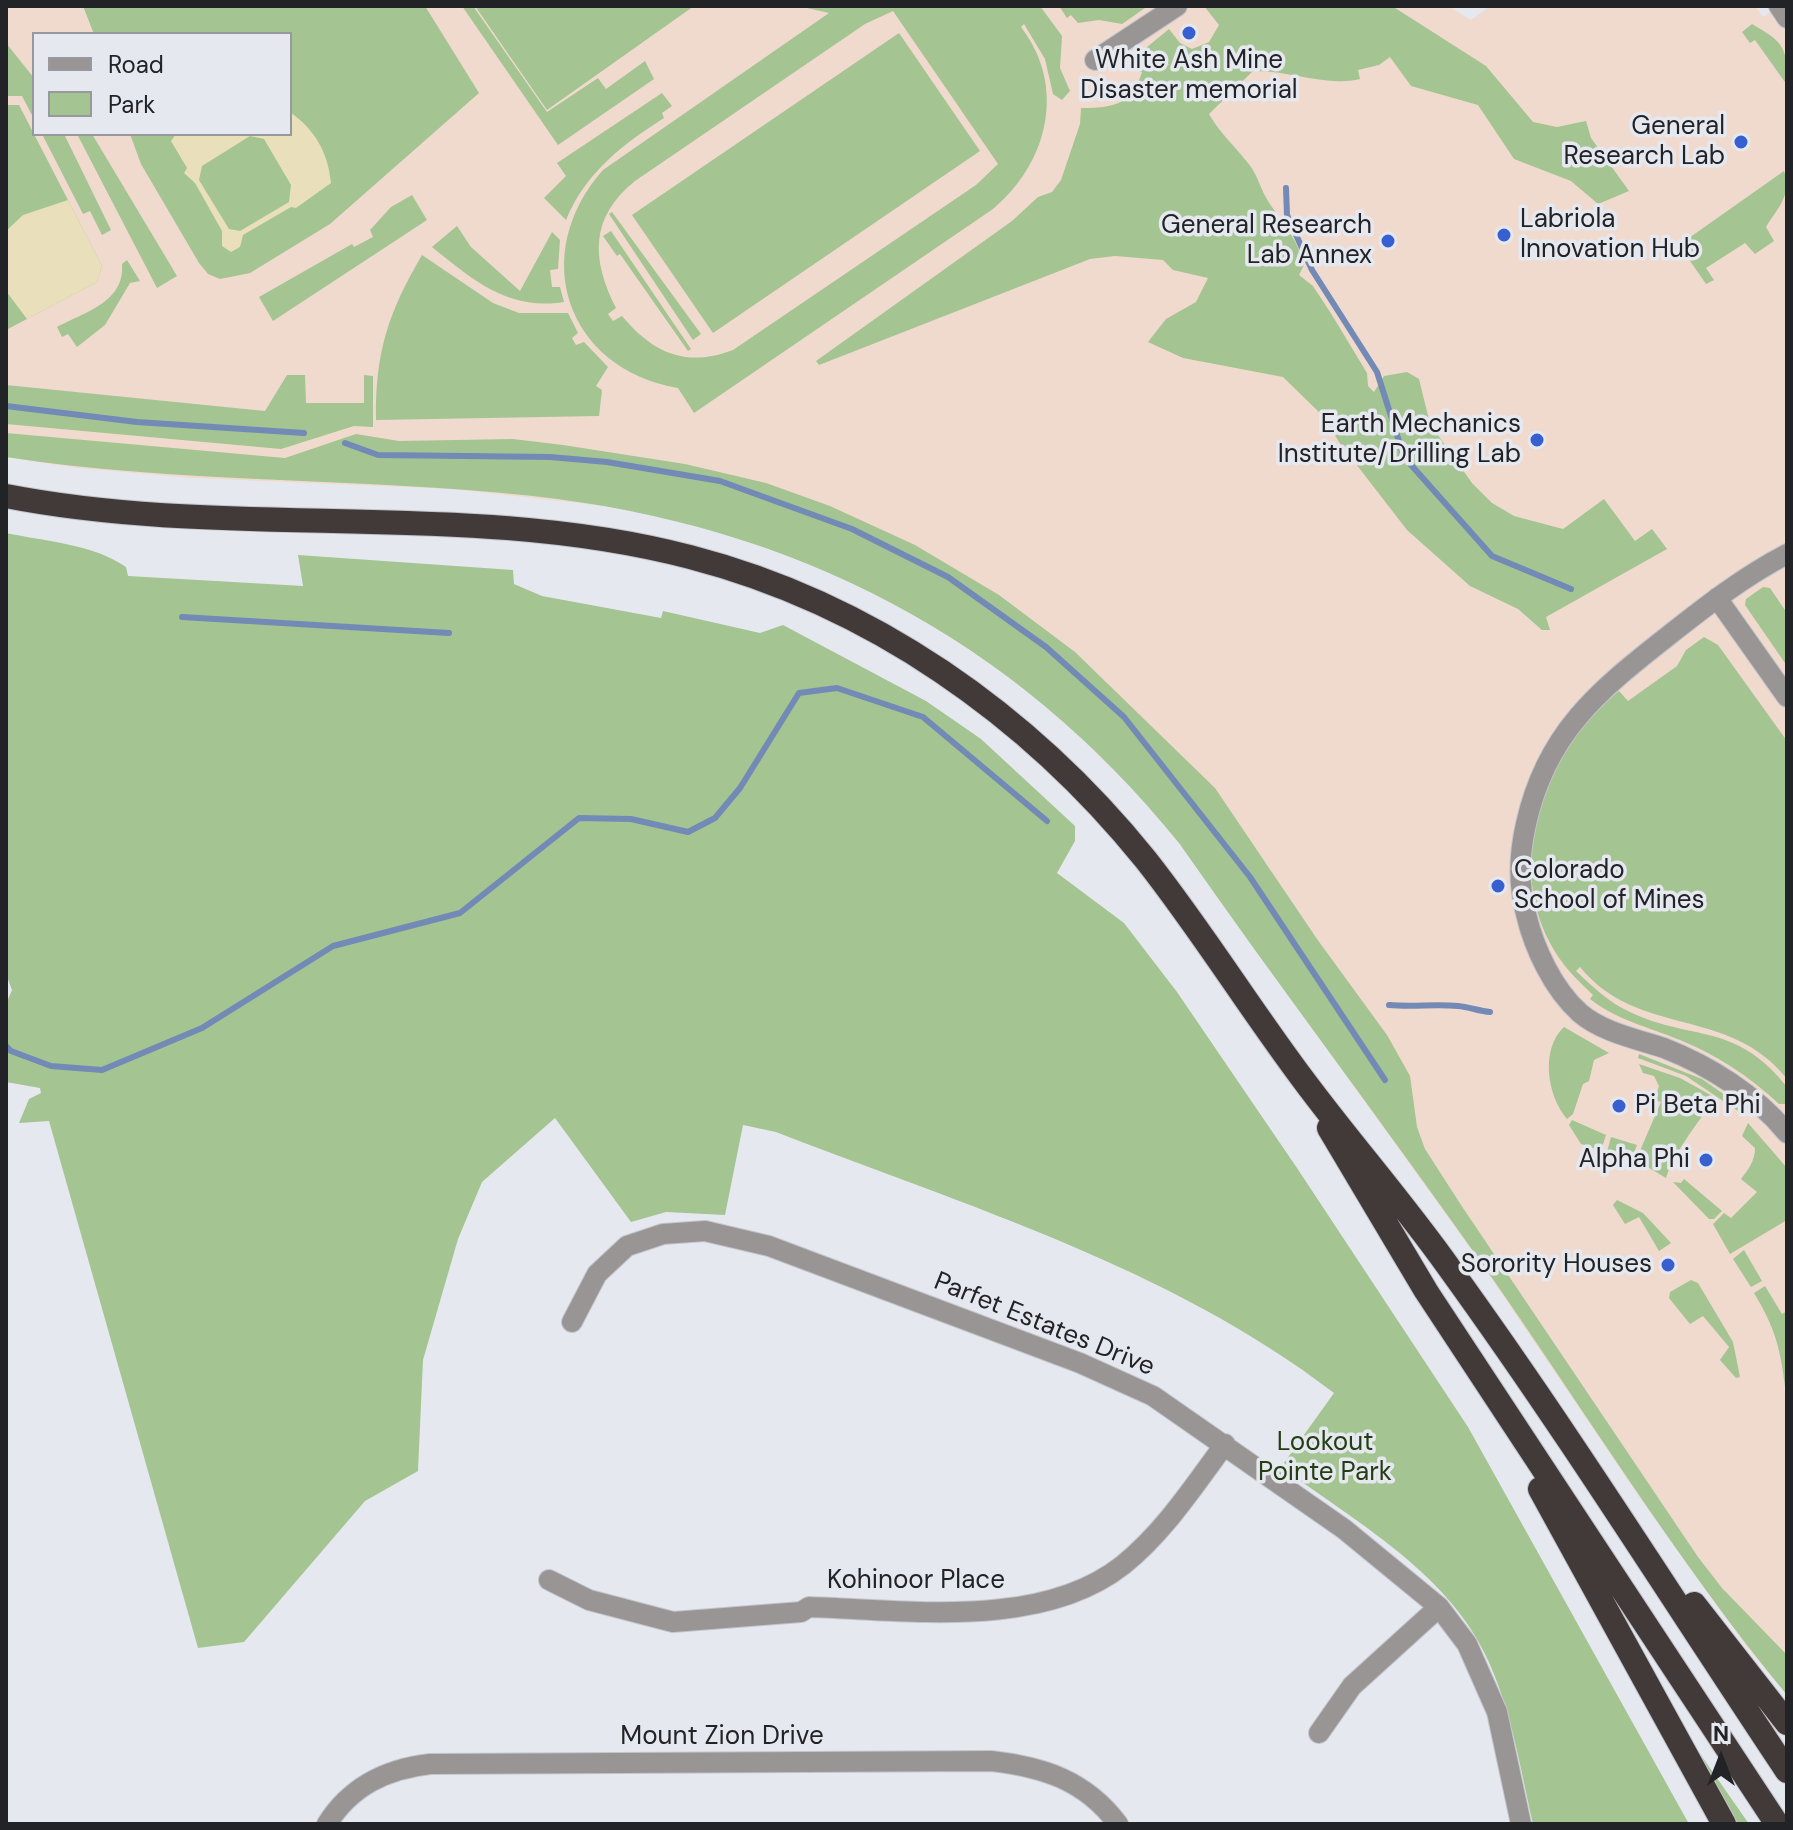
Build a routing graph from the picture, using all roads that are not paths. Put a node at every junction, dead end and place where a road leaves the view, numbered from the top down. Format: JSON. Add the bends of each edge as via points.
{"nodes":[{"id":1,"x":1177,"y":6,"type":"edge"},
{"id":2,"x":1779,"y":6,"type":"edge"},
{"id":3,"x":1787,"y":18,"type":"edge"},
{"id":4,"x":1095,"y":60,"type":"dead end"},
{"id":5,"x":6,"y":496,"type":"edge"},
{"id":6,"x":1787,"y":554,"type":"edge"},
{"id":7,"x":1717,"y":598,"type":"junction"},
{"id":8,"x":1787,"y":697,"type":"edge"},
{"id":9,"x":1306,"y":1083,"type":"junction"},
{"id":10,"x":1787,"y":1133,"type":"edge"},
{"id":11,"x":572,"y":1322,"type":"dead end"},
{"id":12,"x":1466,"y":1354,"type":"junction"},
{"id":13,"x":1563,"y":1434,"type":"junction"},
{"id":14,"x":1225,"y":1444,"type":"junction"},
{"id":15,"x":549,"y":1580,"type":"dead end"},
{"id":16,"x":1439,"y":1607,"type":"junction"},
{"id":17,"x":1787,"y":1723,"type":"edge"},
{"id":18,"x":1319,"y":1733,"type":"dead end"},
{"id":19,"x":1787,"y":1771,"type":"edge"},
{"id":20,"x":327,"y":1824,"type":"edge"},
{"id":21,"x":1118,"y":1824,"type":"edge"},
{"id":22,"x":1521,"y":1824,"type":"edge"},
{"id":23,"x":1724,"y":1824,"type":"edge"},
{"id":24,"x":1777,"y":1824,"type":"edge"}],
"edges":[{"from":1,"to":4,"type":"street"},
{"from":2,"to":3,"type":"street"},
{"from":5,"to":9,"type":"highway","via":[[164,516],[583,537],[691,557],[823,605],[965,687],[1071,776],[1157,875]]},
{"from":6,"to":7,"type":"street"},
{"from":7,"to":8,"type":"street"},
{"from":7,"to":10,"type":"street","via":[[1599,692],[1556,744],[1540,774],[1521,844],[1522,900],[1541,957],[1565,998],[1582,1015],[1702,1065]]},
{"from":9,"to":12,"type":"highway","via":[[1364,1191]]},
{"from":9,"to":13,"type":"highway","via":[[1428,1238]]},
{"from":11,"to":14,"type":"street","name":"Parfet Estates Drive","via":[[597,1274],[627,1246],[663,1234],[705,1231],[769,1246],[1080,1363],[1153,1396]]},
{"from":12,"to":23,"type":"highway"},
{"from":12,"to":24,"type":"highway"},
{"from":13,"to":17,"type":"highway"},
{"from":13,"to":19,"type":"highway"},
{"from":14,"to":15,"type":"street","name":"Kohinoor Place","via":[[1151,1539],[1121,1566],[1050,1602],[988,1610],[809,1607],[801,1612],[673,1622],[589,1600]]},
{"from":14,"to":16,"type":"street","name":"Parfet Estates Drive","via":[[1344,1529]]},
{"from":16,"to":18,"type":"street","via":[[1352,1686]]},
{"from":16,"to":22,"type":"street","name":"Parfet Estates Drive","via":[[1467,1644],[1497,1712]]},
{"from":20,"to":21,"type":"street","name":"Mount Zion Drive","via":[[368,1782],[388,1772],[430,1764],[991,1761],[1036,1767],[1094,1798]]}]}
